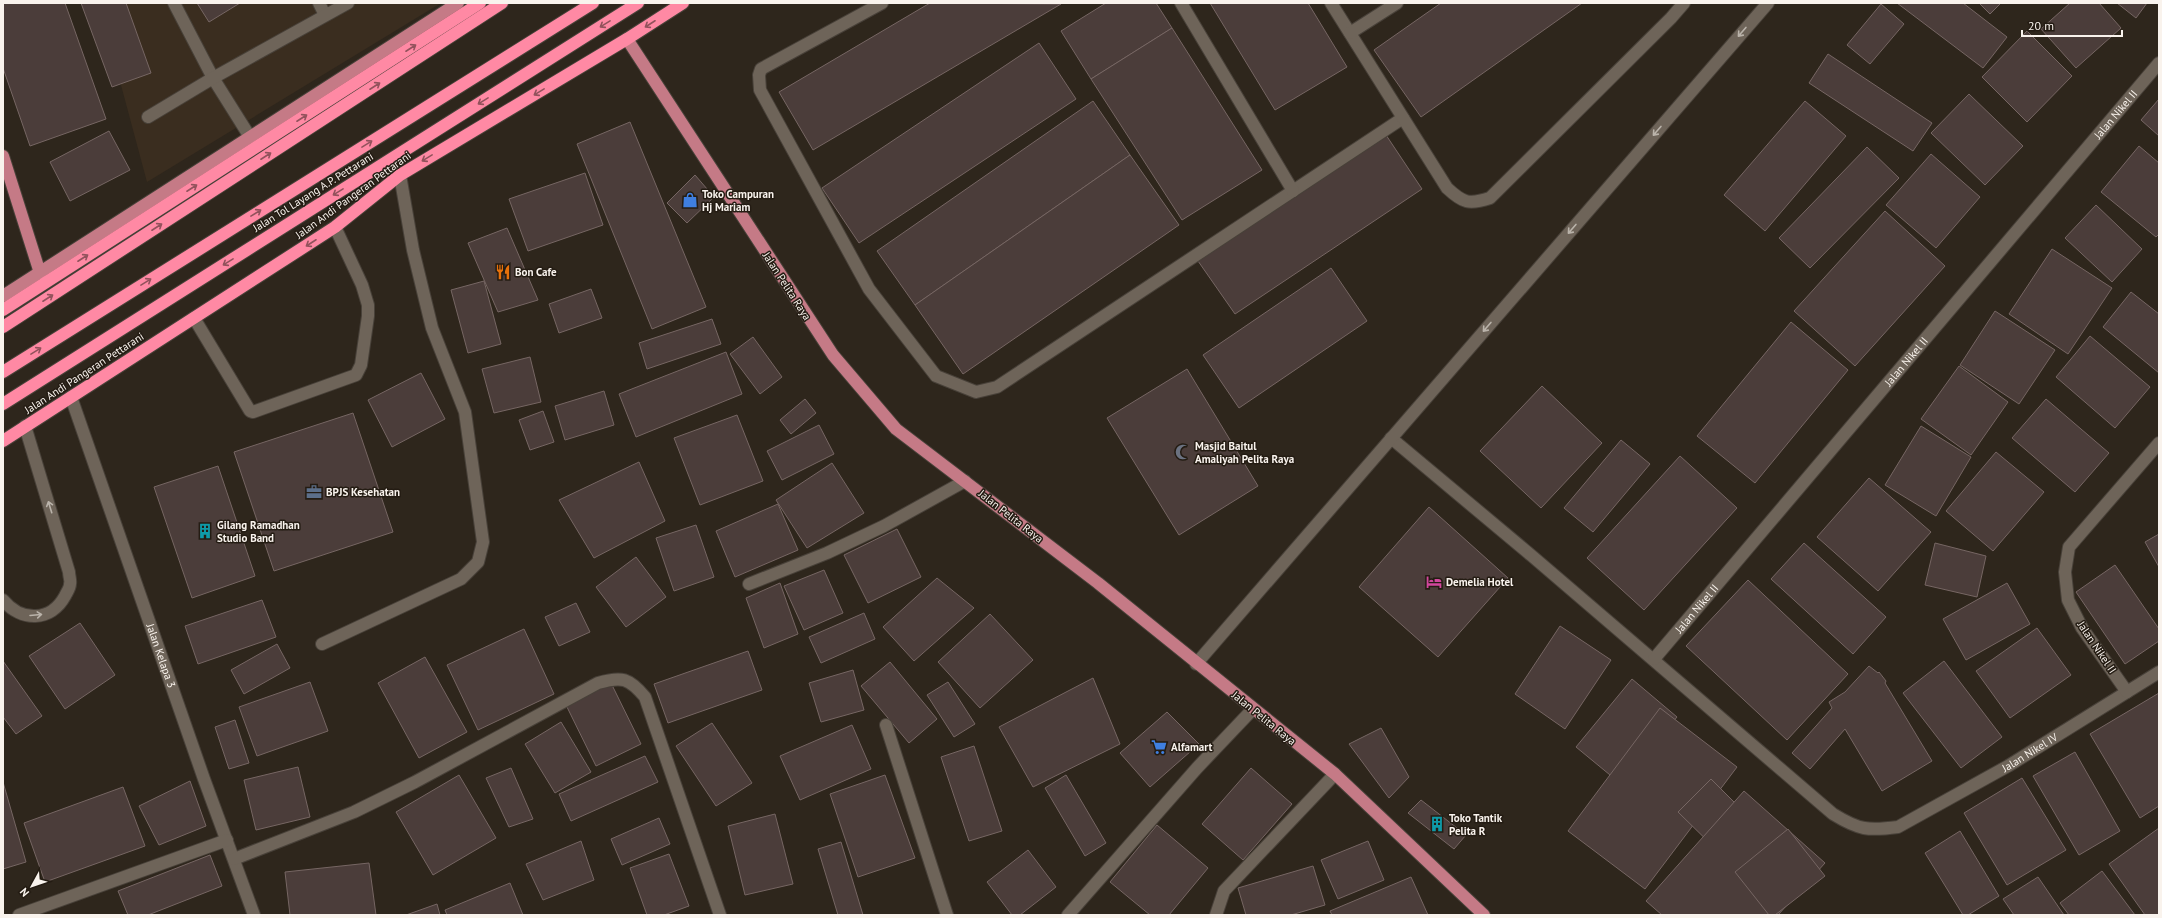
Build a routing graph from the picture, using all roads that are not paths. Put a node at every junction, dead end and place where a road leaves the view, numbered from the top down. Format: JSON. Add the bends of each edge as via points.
{"nodes":[{"id":1,"x":174,"y":3,"type":"edge"},
{"id":2,"x":319,"y":3,"type":"edge"},
{"id":3,"x":348,"y":3,"type":"edge"},
{"id":4,"x":458,"y":3,"type":"edge"},
{"id":5,"x":480,"y":3,"type":"edge"},
{"id":6,"x":502,"y":3,"type":"edge"},
{"id":7,"x":593,"y":3,"type":"edge"},
{"id":8,"x":638,"y":3,"type":"edge"},
{"id":9,"x":683,"y":3,"type":"edge"},
{"id":10,"x":882,"y":3,"type":"edge"},
{"id":11,"x":1182,"y":3,"type":"edge"},
{"id":12,"x":1331,"y":3,"type":"edge"},
{"id":13,"x":1398,"y":3,"type":"edge"},
{"id":14,"x":1684,"y":3,"type":"edge"},
{"id":15,"x":1768,"y":3,"type":"edge"},
{"id":16,"x":325,"y":15,"type":"junction"},
{"id":17,"x":1350,"y":33,"type":"junction"},
{"id":18,"x":626,"y":39,"type":"junction"},
{"id":19,"x":2159,"y":63,"type":"edge"},
{"id":20,"x":213,"y":78,"type":"junction"},
{"id":21,"x":148,"y":117,"type":"dead end"},
{"id":22,"x":1403,"y":118,"type":"junction"},
{"id":23,"x":250,"y":137,"type":"junction"},
{"id":24,"x":3,"y":156,"type":"edge"},
{"id":25,"x":400,"y":174,"type":"junction"},
{"id":26,"x":1293,"y":191,"type":"junction"},
{"id":27,"x":335,"y":227,"type":"junction"},
{"id":28,"x":40,"y":273,"type":"junction"},
{"id":29,"x":3,"y":296,"type":"edge"},
{"id":30,"x":3,"y":310,"type":"edge"},
{"id":31,"x":194,"y":318,"type":"junction"},
{"id":32,"x":3,"y":327,"type":"edge"},
{"id":33,"x":3,"y":372,"type":"edge"},
{"id":34,"x":71,"y":397,"type":"junction"},
{"id":35,"x":3,"y":404,"type":"edge"},
{"id":36,"x":25,"y":426,"type":"junction"},
{"id":37,"x":1391,"y":438,"type":"junction"},
{"id":38,"x":3,"y":441,"type":"edge"},
{"id":39,"x":2159,"y":443,"type":"edge"},
{"id":40,"x":965,"y":481,"type":"junction"},
{"id":41,"x":749,"y":584,"type":"dead end"},
{"id":42,"x":3,"y":600,"type":"edge"},
{"id":43,"x":322,"y":644,"type":"dead end"},
{"id":44,"x":1654,"y":659,"type":"junction"},
{"id":45,"x":1196,"y":664,"type":"junction"},
{"id":46,"x":2159,"y":672,"type":"edge"},
{"id":47,"x":2127,"y":692,"type":"junction"},
{"id":48,"x":1253,"y":709,"type":"junction"},
{"id":49,"x":886,"y":725,"type":"dead end"},
{"id":50,"x":1335,"y":774,"type":"junction"},
{"id":51,"x":227,"y":840,"type":"junction"},
{"id":52,"x":234,"y":859,"type":"junction"},
{"id":53,"x":19,"y":915,"type":"edge"},
{"id":54,"x":254,"y":915,"type":"edge"},
{"id":55,"x":720,"y":915,"type":"edge"},
{"id":56,"x":947,"y":915,"type":"edge"},
{"id":57,"x":1068,"y":915,"type":"edge"},
{"id":58,"x":1216,"y":915,"type":"edge"},
{"id":59,"x":1484,"y":915,"type":"edge"}],
"edges":[{"from":1,"to":20,"type":"street"},
{"from":2,"to":16,"type":"street"},
{"from":3,"to":16,"type":"street"},
{"from":4,"to":23,"type":"main road"},
{"from":30,"to":5,"type":"highway","one_way":true},
{"from":32,"to":6,"type":"highway","one_way":true},
{"from":33,"to":7,"type":"highway","name":"Jalan Tol Layang A.P. Pettarani","one_way":true},
{"from":8,"to":35,"type":"highway","name":"Jalan Tol Layang A.P. Pettarani","one_way":true},
{"from":9,"to":18,"type":"highway","name":"Jalan Andi Pangeran Pettarani","one_way":true},
{"from":10,"to":26,"type":"street","via":[[761,69],[760,90],[869,289],[936,376],[976,392],[997,387]]},
{"from":11,"to":26,"type":"street"},
{"from":12,"to":17,"type":"street"},
{"from":13,"to":17,"type":"street"},
{"from":14,"to":22,"type":"street","via":[[1672,18],[1490,198],[1470,202],[1459,199],[1447,188]]},
{"from":15,"to":37,"type":"street","one_way":true},
{"from":16,"to":20,"type":"street"},
{"from":17,"to":22,"type":"street"},
{"from":18,"to":25,"type":"highway","name":"Jalan Andi Pangeran Pettarani","one_way":true},
{"from":18,"to":40,"type":"main road","name":"Jalan Pelita Raya","via":[[833,356],[896,429]]},
{"from":19,"to":44,"type":"street","name":"Jalan Nikel II"},
{"from":20,"to":21,"type":"street"},
{"from":20,"to":23,"type":"street"},
{"from":22,"to":26,"type":"street"},
{"from":23,"to":28,"type":"main road"},
{"from":24,"to":28,"type":"main road"},
{"from":25,"to":27,"type":"highway","name":"Jalan Andi Pangeran Pettarani"},
{"from":25,"to":43,"type":"street","via":[[413,250],[432,328],[465,412],[483,542],[478,562],[461,579]]},
{"from":27,"to":31,"type":"highway","name":"Jalan Andi Pangeran Pettarani","one_way":true},
{"from":27,"to":31,"type":"street","via":[[362,285],[368,305],[361,365],[356,375],[254,412],[250,411]]},
{"from":28,"to":29,"type":"main road"},
{"from":31,"to":34,"type":"highway","name":"Jalan Andi Pangeran Pettarani"},
{"from":34,"to":36,"type":"highway","name":"Jalan Andi Pangeran Pettarani"},
{"from":34,"to":51,"type":"street","name":"Jalan Kelapa 3"},
{"from":36,"to":38,"type":"highway","name":"Jalan Andi Pangeran Pettarani"},
{"from":42,"to":36,"type":"street","one_way":true,"via":[[11,609],[26,616],[45,615],[60,606],[70,585],[69,572]]},
{"from":37,"to":44,"type":"street"},
{"from":37,"to":45,"type":"street"},
{"from":39,"to":47,"type":"street","name":"Jalan Nikel II","via":[[2069,547],[2065,572],[2068,600],[2082,628]]},
{"from":40,"to":41,"type":"street","via":[[884,526],[827,553]]},
{"from":40,"to":45,"type":"main road","name":"Jalan Pelita Raya","via":[[1098,582]]},
{"from":44,"to":47,"type":"street","name":"Jalan Nikel IV","via":[[1833,814],[1854,827],[1878,830],[1898,828],[2008,766]]},
{"from":45,"to":48,"type":"main road","name":"Jalan Pelita Raya"},
{"from":46,"to":47,"type":"street","name":"Jalan Nikel IV"},
{"from":48,"to":50,"type":"main road","name":"Jalan Pelita Raya"},
{"from":48,"to":57,"type":"street"},
{"from":49,"to":56,"type":"street"},
{"from":50,"to":58,"type":"street","via":[[1224,891]]},
{"from":50,"to":59,"type":"main road","name":"Jalan Pelita Raya"},
{"from":51,"to":52,"type":"street","name":"Jalan Kelapa 3"},
{"from":51,"to":53,"type":"street"},
{"from":52,"to":54,"type":"street","name":"Jalan Kelapa 3"},
{"from":52,"to":55,"type":"street","via":[[354,812],[598,683],[613,678],[623,679],[634,684],[645,697]]}]}
